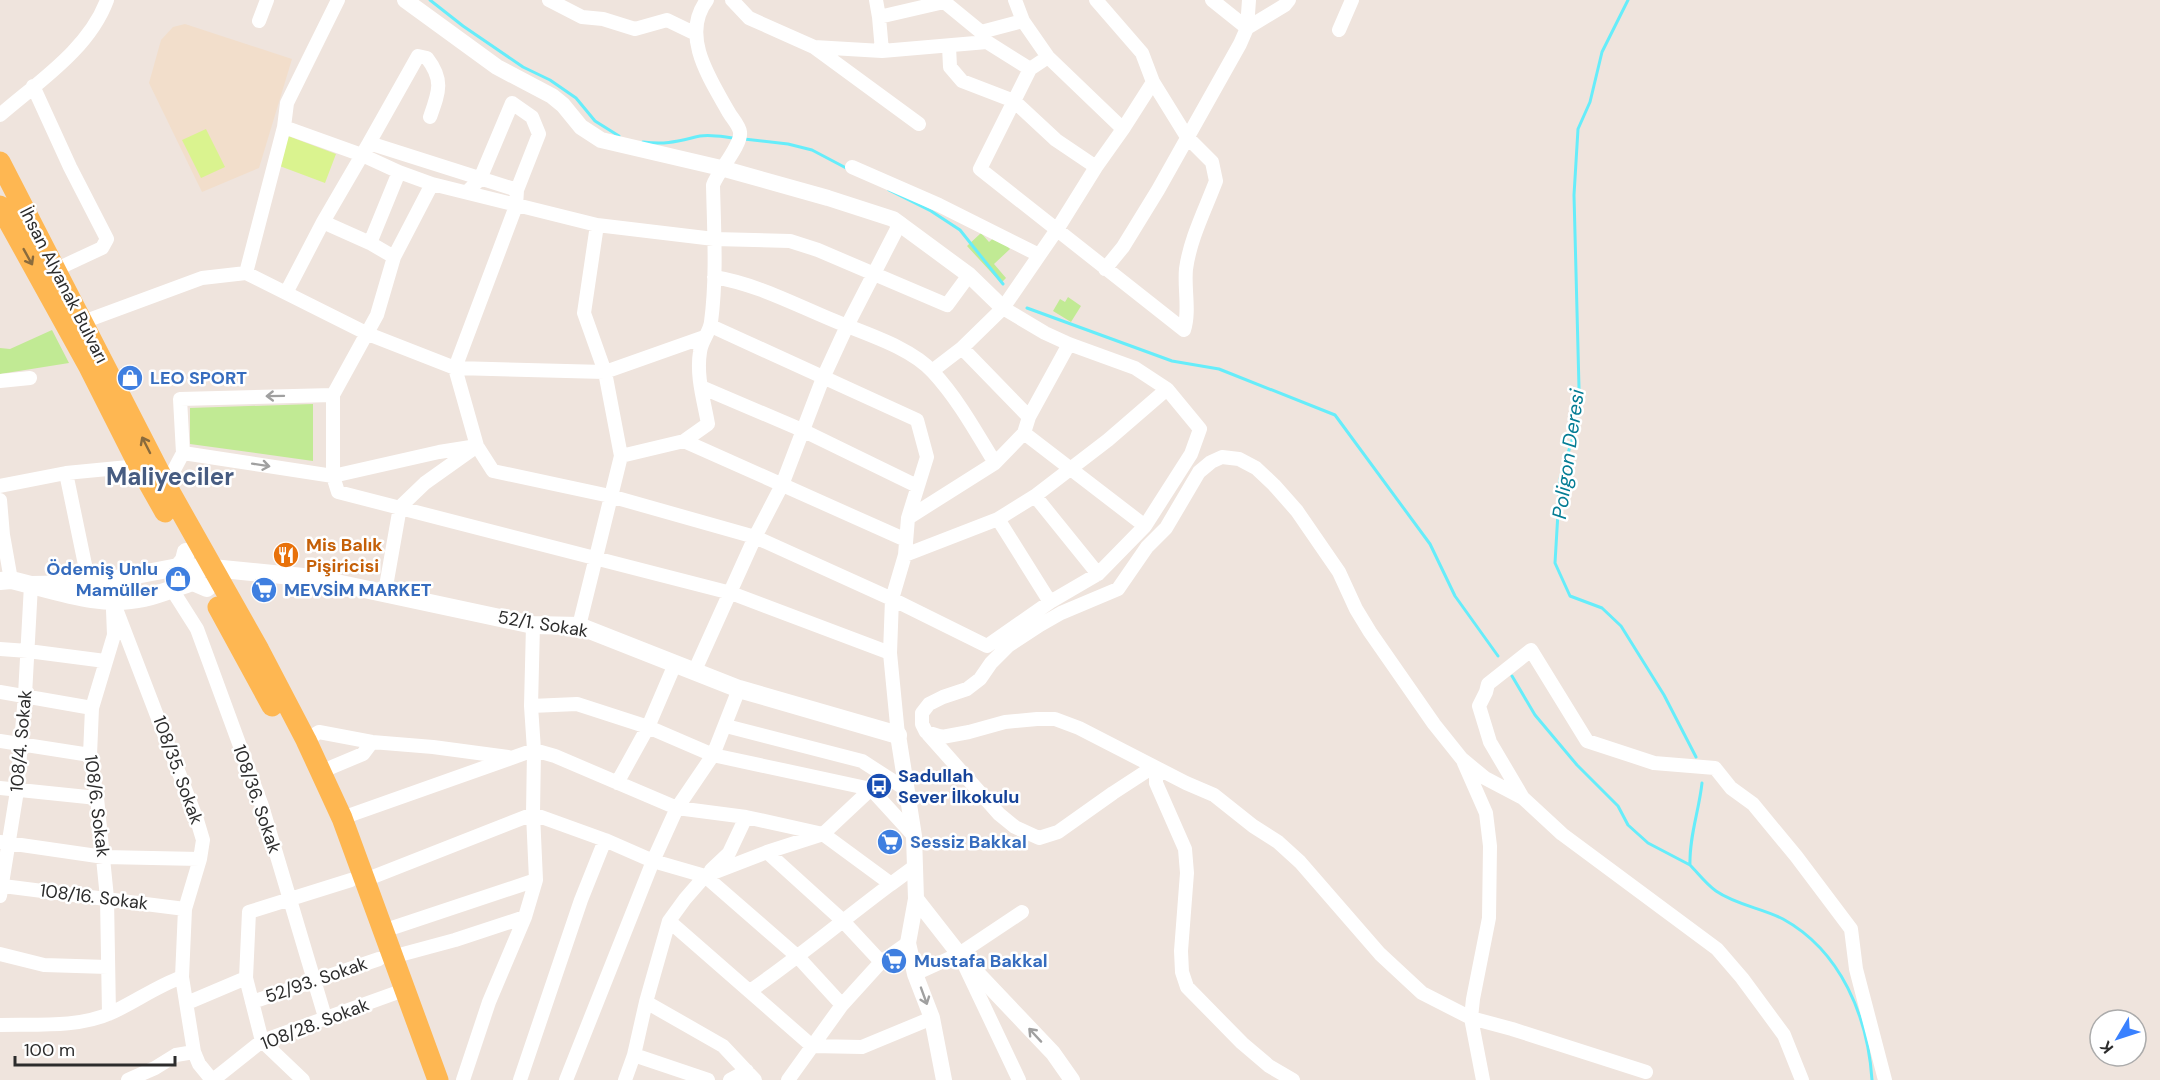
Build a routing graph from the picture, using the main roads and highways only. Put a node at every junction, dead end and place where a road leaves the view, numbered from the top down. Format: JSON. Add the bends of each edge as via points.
{"nodes":[{"id":1,"x":0,"y":162,"type":"edge"},
{"id":2,"x":0,"y":206,"type":"edge"},
{"id":3,"x":160,"y":488,"type":"junction"},
{"id":4,"x":197,"y":569,"type":"junction"},
{"id":5,"x":247,"y":572,"type":"junction"},
{"id":6,"x":6,"y":581,"type":"edge"},
{"id":7,"x":31,"y":585,"type":"junction"},
{"id":8,"x":228,"y":597,"type":"junction"},
{"id":9,"x":898,"y":735,"type":"road end"},
{"id":10,"x":358,"y":880,"type":"junction"},
{"id":11,"x":385,"y":958,"type":"junction"},
{"id":12,"x":397,"y":992,"type":"junction"},
{"id":13,"x":423,"y":1080,"type":"edge"},
{"id":14,"x":438,"y":1080,"type":"edge"}],
"edges":[{"from":3,"to":1,"type":"main road","name":"İhsan Alyanak Bulvarı","one_way":true,"via":[[57,269]]},
{"from":2,"to":3,"type":"main road","name":"İhsan Alyanak Bulvarı","one_way":true,"via":[[139,466]]},
{"from":3,"to":4,"type":"main road","name":"İhsan Alyanak Bulvarı"},
{"from":4,"to":5,"type":"main road","name":"52/1. Sokak"},
{"from":4,"to":7,"type":"main road","via":[[89,584]]},
{"from":4,"to":7,"type":"main road","via":[[171,588],[144,598],[113,601],[94,601]]},
{"from":4,"to":8,"type":"main road"},
{"from":4,"to":10,"type":"main road","via":[[305,769]]},
{"from":5,"to":8,"type":"main road","via":[[232,581]]},
{"from":5,"to":9,"type":"main road","name":"52/1. Sokak","via":[[313,578],[532,625],[579,626],[739,688]]},
{"from":6,"to":7,"type":"main road"},
{"from":8,"to":10,"type":"main road","via":[[306,740],[342,818]]},
{"from":10,"to":11,"type":"main road"},
{"from":10,"to":11,"type":"main road","via":[[383,931]]},
{"from":11,"to":12,"type":"main road"},
{"from":12,"to":13,"type":"main road"},
{"from":12,"to":14,"type":"main road"}]}
